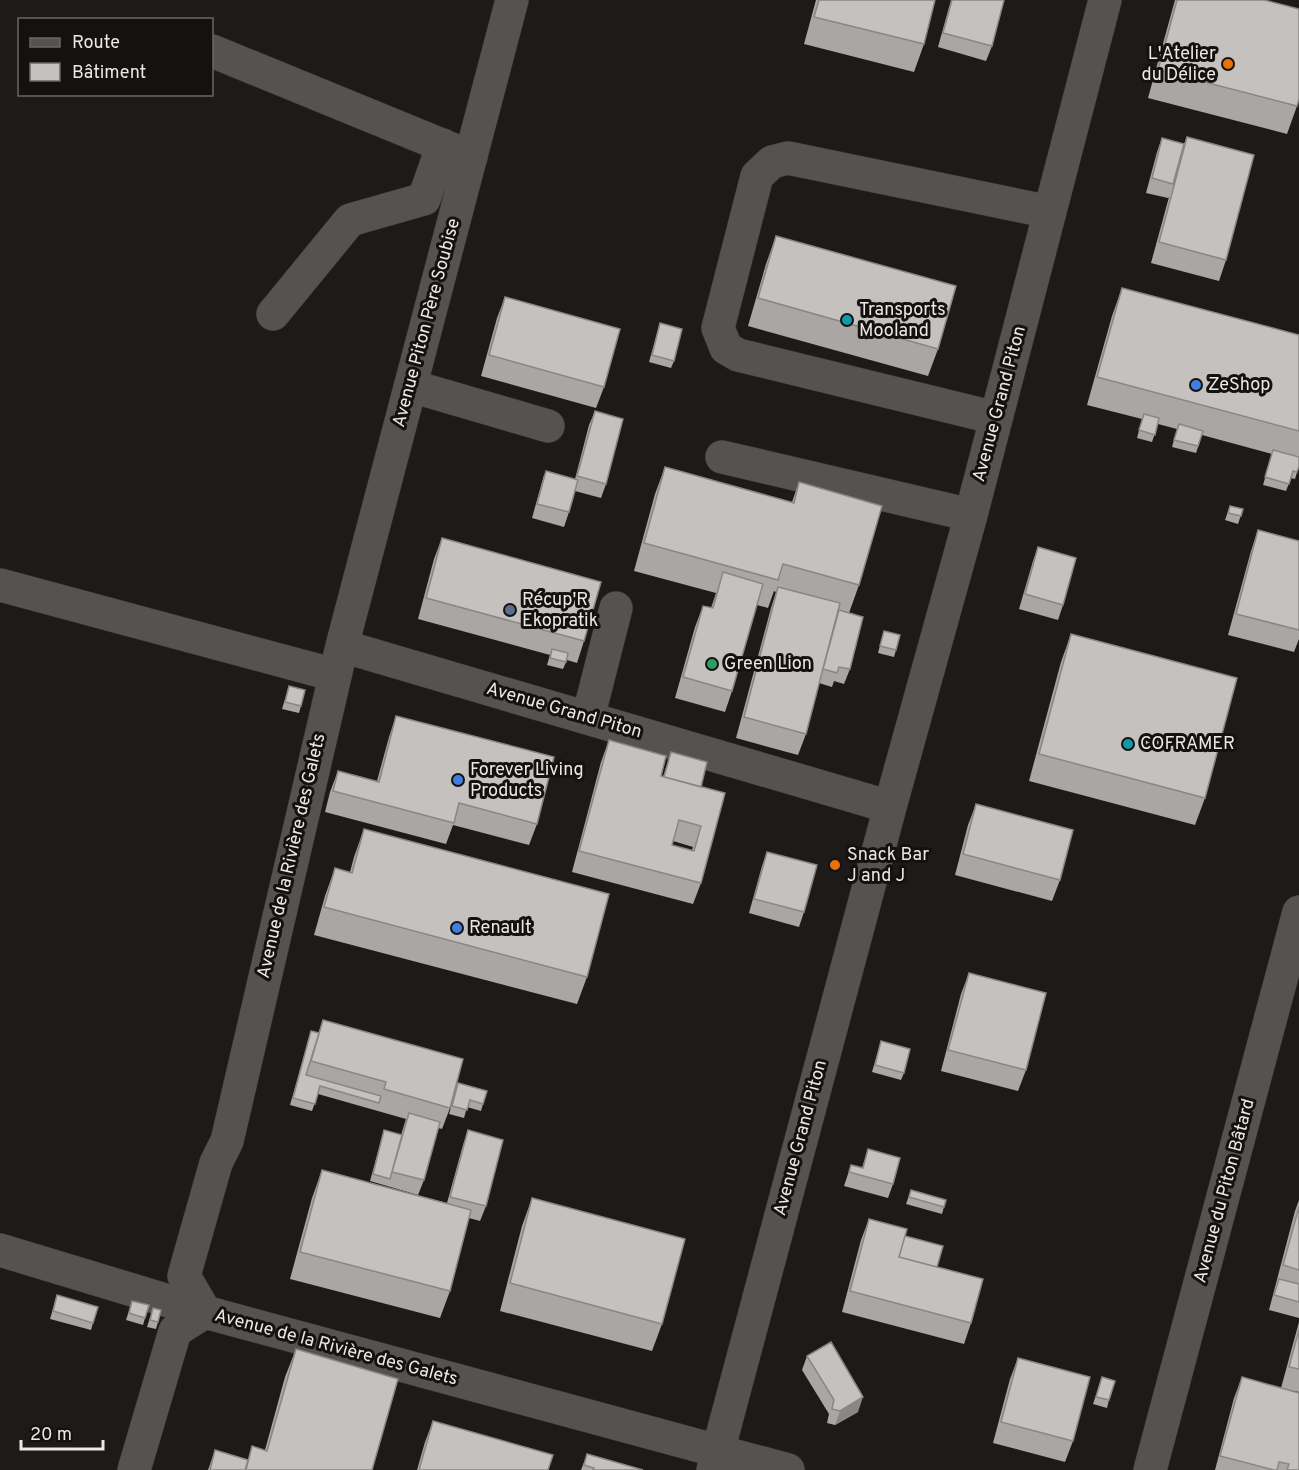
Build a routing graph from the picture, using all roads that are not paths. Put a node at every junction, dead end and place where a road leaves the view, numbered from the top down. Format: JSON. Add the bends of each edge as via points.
{"nodes":[{"id":1,"x":513,"y":0,"type":"edge"},
{"id":2,"x":1105,"y":0,"type":"edge"},
{"id":3,"x":213,"y":51,"type":"edge"},
{"id":4,"x":457,"y":151,"type":"junction"},
{"id":5,"x":1050,"y":212,"type":"junction"},
{"id":6,"x":273,"y":314,"type":"dead end"},
{"id":7,"x":411,"y":386,"type":"junction"},
{"id":8,"x":996,"y":418,"type":"junction"},
{"id":9,"x":548,"y":426,"type":"dead end"},
{"id":10,"x":722,"y":457,"type":"dead end"},
{"id":11,"x":972,"y":515,"type":"junction"},
{"id":12,"x":0,"y":585,"type":"edge"},
{"id":13,"x":616,"y":608,"type":"dead end"},
{"id":14,"x":338,"y":660,"type":"junction"},
{"id":15,"x":588,"y":718,"type":"junction"},
{"id":16,"x":890,"y":807,"type":"junction"},
{"id":17,"x":1299,"y":912,"type":"edge"},
{"id":18,"x":0,"y":1250,"type":"edge"},
{"id":19,"x":205,"y":1312,"type":"junction"},
{"id":20,"x":716,"y":1460,"type":"edge"},
{"id":21,"x":134,"y":1470,"type":"edge"},
{"id":22,"x":788,"y":1470,"type":"edge"},
{"id":23,"x":1150,"y":1470,"type":"edge"}],
"edges":[{"from":1,"to":4,"type":"street","name":"Avenue Piton Père Soubise"},
{"from":2,"to":5,"type":"street","name":"Avenue Grand Piton"},
{"from":3,"to":4,"type":"street"},
{"from":4,"to":6,"type":"street","via":[[424,199],[350,220]]},
{"from":4,"to":7,"type":"street","name":"Avenue Piton Père Soubise"},
{"from":5,"to":8,"type":"street","name":"Avenue Grand Piton"},
{"from":5,"to":8,"type":"street","via":[[788,158],[772,162],[757,176],[754,187],[718,328],[726,348],[738,355]]},
{"from":7,"to":9,"type":"street"},
{"from":7,"to":14,"type":"street","name":"Avenue Piton Père Soubise"},
{"from":8,"to":11,"type":"street","name":"Avenue Grand Piton"},
{"from":10,"to":11,"type":"street"},
{"from":11,"to":16,"type":"street","name":"Avenue Grand Piton"},
{"from":12,"to":14,"type":"street","name":"Avenue Grand Piton"},
{"from":13,"to":15,"type":"street"},
{"from":14,"to":15,"type":"street","name":"Avenue Grand Piton"},
{"from":14,"to":19,"type":"street","name":"Avenue de la Rivière des Galets","via":[[227,1141],[216,1163],[184,1276]]},
{"from":15,"to":16,"type":"street","name":"Avenue Grand Piton"},
{"from":16,"to":20,"type":"street","name":"Avenue Grand Piton"},
{"from":17,"to":23,"type":"street","name":"Avenue du Piton Bâtard"},
{"from":18,"to":19,"type":"street"},
{"from":19,"to":20,"type":"street","name":"Avenue de la Rivière des Galets"},
{"from":19,"to":21,"type":"street","via":[[175,1331]]},
{"from":20,"to":22,"type":"street","name":"Avenue de la Rivière des Galets"}]}
